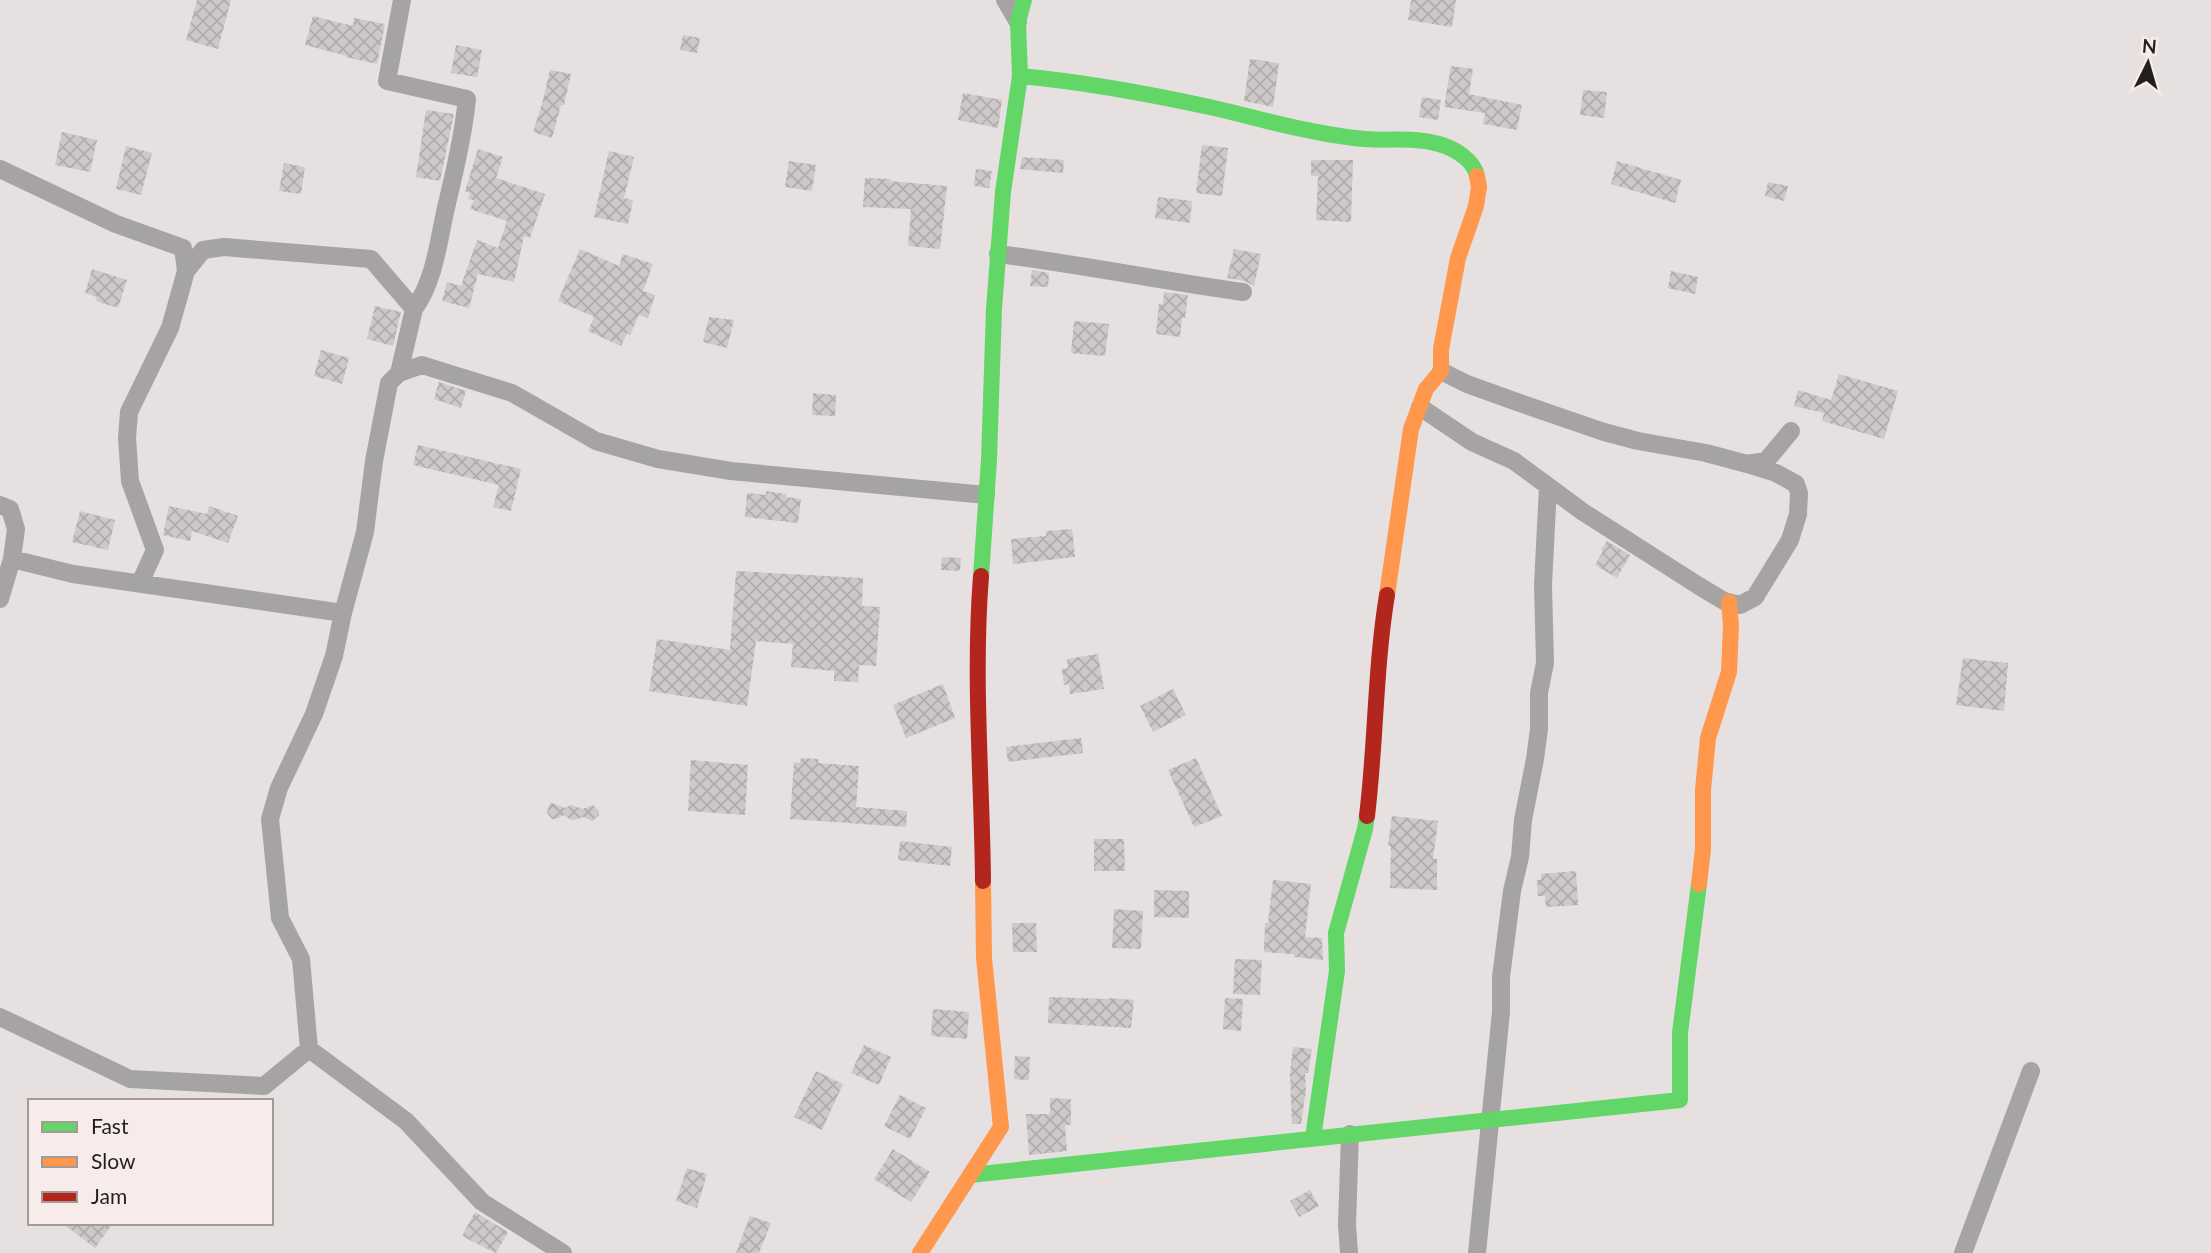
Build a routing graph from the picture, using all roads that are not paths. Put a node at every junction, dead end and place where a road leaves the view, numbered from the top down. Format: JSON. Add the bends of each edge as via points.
{"nodes":[{"id":1,"x":402,"y":0,"type":"edge"},
{"id":2,"x":1005,"y":0,"type":"edge"},
{"id":3,"x":1024,"y":0,"type":"edge"},
{"id":4,"x":1018,"y":22,"type":"junction"},
{"id":5,"x":1020,"y":76,"type":"junction"},
{"id":6,"x":0,"y":169,"type":"edge"},
{"id":7,"x":998,"y":254,"type":"junction"},
{"id":8,"x":186,"y":271,"type":"junction"},
{"id":9,"x":1243,"y":292,"type":"dead end"},
{"id":10,"x":414,"y":309,"type":"junction"},
{"id":11,"x":1441,"y":371,"type":"junction"},
{"id":12,"x":399,"y":373,"type":"junction"},
{"id":13,"x":1420,"y":407,"type":"junction"},
{"id":14,"x":1791,"y":431,"type":"dead end"},
{"id":15,"x":1748,"y":464,"type":"junction"},
{"id":16,"x":1548,"y":486,"type":"junction"},
{"id":17,"x":986,"y":495,"type":"junction"},
{"id":18,"x":0,"y":505,"type":"edge"},
{"id":19,"x":12,"y":559,"type":"junction"},
{"id":20,"x":140,"y":583,"type":"junction"},
{"id":21,"x":0,"y":599,"type":"edge"},
{"id":22,"x":1728,"y":602,"type":"junction"},
{"id":23,"x":343,"y":613,"type":"junction"},
{"id":24,"x":0,"y":1017,"type":"edge"},
{"id":25,"x":309,"y":1049,"type":"junction"},
{"id":26,"x":2031,"y":1071,"type":"dead end"},
{"id":27,"x":1492,"y":1119,"type":"junction"},
{"id":28,"x":1349,"y":1134,"type":"junction"},
{"id":29,"x":1313,"y":1138,"type":"junction"},
{"id":30,"x":970,"y":1175,"type":"junction"},
{"id":31,"x":563,"y":1253,"type":"edge"},
{"id":32,"x":920,"y":1253,"type":"edge"},
{"id":33,"x":1349,"y":1253,"type":"edge"},
{"id":34,"x":1477,"y":1253,"type":"edge"},
{"id":35,"x":1963,"y":1253,"type":"edge"}],
"edges":[{"from":1,"to":10,"type":"street","via":[[387,81],[467,99],[433,269]]},
{"from":2,"to":4,"type":"street"},
{"from":3,"to":4,"type":"street"},
{"from":4,"to":5,"type":"street"},
{"from":5,"to":7,"type":"street"},
{"from":5,"to":11,"type":"street","via":[[1215,108],[1328,134],[1440,144],[1464,156],[1476,170],[1479,187],[1458,258]]},
{"from":6,"to":8,"type":"street","via":[[116,224],[183,248]]},
{"from":7,"to":9,"type":"street"},
{"from":7,"to":17,"type":"street"},
{"from":8,"to":10,"type":"street","via":[[203,250],[224,247],[371,258]]},
{"from":8,"to":20,"type":"street","via":[[170,328],[129,412],[130,481],[155,550]]},
{"from":10,"to":12,"type":"street"},
{"from":11,"to":13,"type":"street","via":[[1426,389]]},
{"from":11,"to":15,"type":"street","via":[[1604,432]]},
{"from":12,"to":17,"type":"street","via":[[422,365],[512,393],[596,440],[658,459],[731,471]]},
{"from":12,"to":23,"type":"street","via":[[389,383],[365,532]]},
{"from":13,"to":16,"type":"street"},
{"from":13,"to":29,"type":"street","via":[[1406,456],[1381,632],[1365,830],[1336,933],[1337,971]]},
{"from":14,"to":15,"type":"street","via":[[1766,461]]},
{"from":15,"to":22,"type":"street","via":[[1796,484],[1798,514],[1790,540],[1755,597],[1740,605]]},
{"from":16,"to":22,"type":"street"},
{"from":16,"to":27,"type":"street","via":[[1545,663],[1535,759],[1500,977]]},
{"from":17,"to":30,"type":"street","via":[[977,710],[984,958],[1001,1127]]},
{"from":18,"to":19,"type":"street","via":[[10,509],[16,529]]},
{"from":19,"to":20,"type":"street","via":[[73,574]]},
{"from":19,"to":21,"type":"street"},
{"from":20,"to":23,"type":"street"},
{"from":22,"to":27,"type":"street","via":[[1729,672],[1708,738],[1703,849],[1680,1033],[1680,1100]]},
{"from":23,"to":25,"type":"street","via":[[314,714],[279,788],[270,819],[280,918],[300,960]]},
{"from":24,"to":25,"type":"street","via":[[130,1079],[264,1086]]},
{"from":25,"to":31,"type":"street","via":[[406,1121],[482,1202]]},
{"from":26,"to":35,"type":"street"},
{"from":27,"to":28,"type":"street"},
{"from":27,"to":34,"type":"street"},
{"from":28,"to":29,"type":"street"},
{"from":28,"to":33,"type":"street"},
{"from":29,"to":30,"type":"street"},
{"from":30,"to":32,"type":"street"}]}
